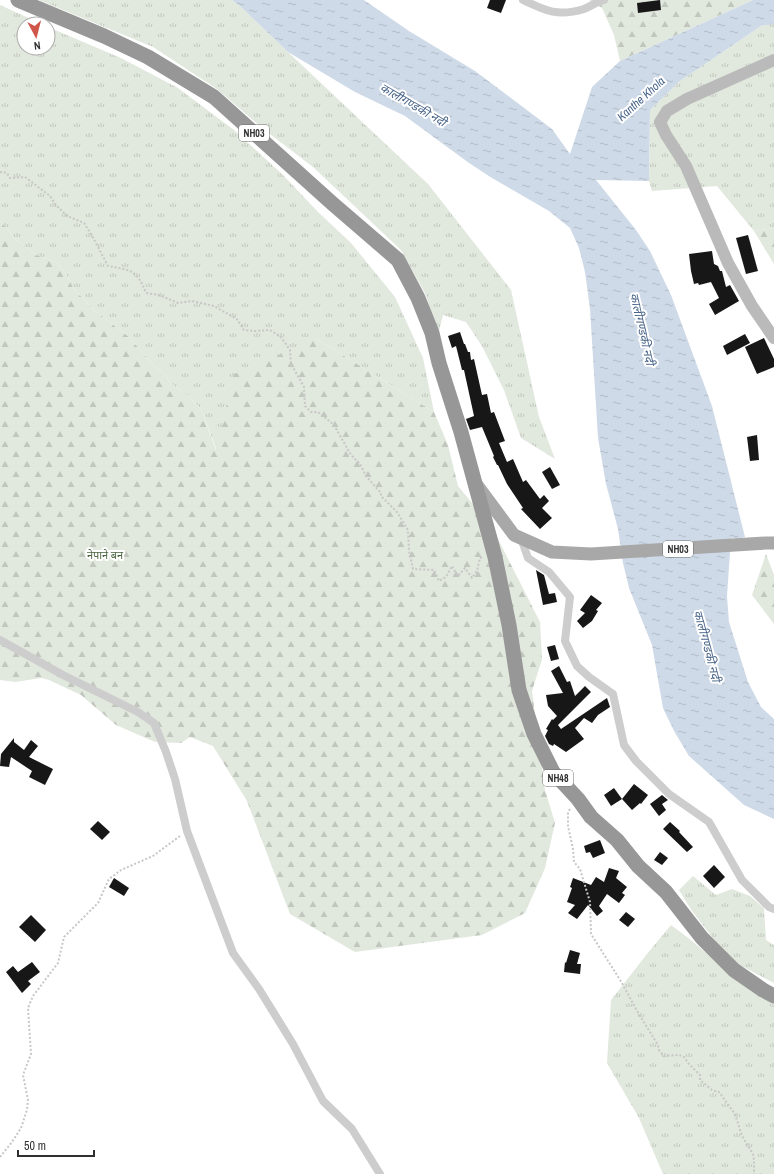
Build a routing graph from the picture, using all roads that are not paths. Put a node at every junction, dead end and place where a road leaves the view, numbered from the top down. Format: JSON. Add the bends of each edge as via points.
{"nodes":[{"id":1,"x":18,"y":0,"type":"edge"},
{"id":2,"x":523,"y":0,"type":"edge"},
{"id":3,"x":604,"y":0,"type":"edge"},
{"id":4,"x":774,"y":60,"type":"edge"},
{"id":5,"x":774,"y":338,"type":"edge"},
{"id":6,"x":475,"y":482,"type":"junction"},
{"id":7,"x":521,"y":538,"type":"junction"},
{"id":8,"x":770,"y":543,"type":"edge"},
{"id":9,"x":0,"y":640,"type":"edge"},
{"id":10,"x":774,"y":909,"type":"edge"},
{"id":11,"x":774,"y":996,"type":"edge"},
{"id":12,"x":380,"y":1174,"type":"edge"}],
"edges":[{"from":1,"to":6,"type":"highway","number":"NH03","via":[[148,57],[214,97],[398,260],[418,298],[432,333]]},
{"from":2,"to":3,"type":"street","via":[[546,11],[566,13],[584,9]]},
{"from":4,"to":5,"type":"main road","via":[[667,110],[660,122],[686,166],[728,263],[752,306]]},
{"from":6,"to":7,"type":"main road","number":"NH03","via":[[514,535]]},
{"from":6,"to":11,"type":"highway","number":"NH48","via":[[495,556],[520,690],[534,734],[553,772],[591,817],[617,840],[638,866],[666,892],[702,938],[734,970]]},
{"from":7,"to":8,"type":"main road","number":"NH03","via":[[552,552],[590,554]]},
{"from":7,"to":10,"type":"street","via":[[528,558],[549,572],[570,597],[565,641],[577,666],[612,694],[624,745],[636,761],[670,794],[709,822],[742,880]]},
{"from":9,"to":12,"type":"street","via":[[138,712],[154,723],[175,779],[187,831],[233,953],[289,1038],[323,1101],[352,1129]]}]}
